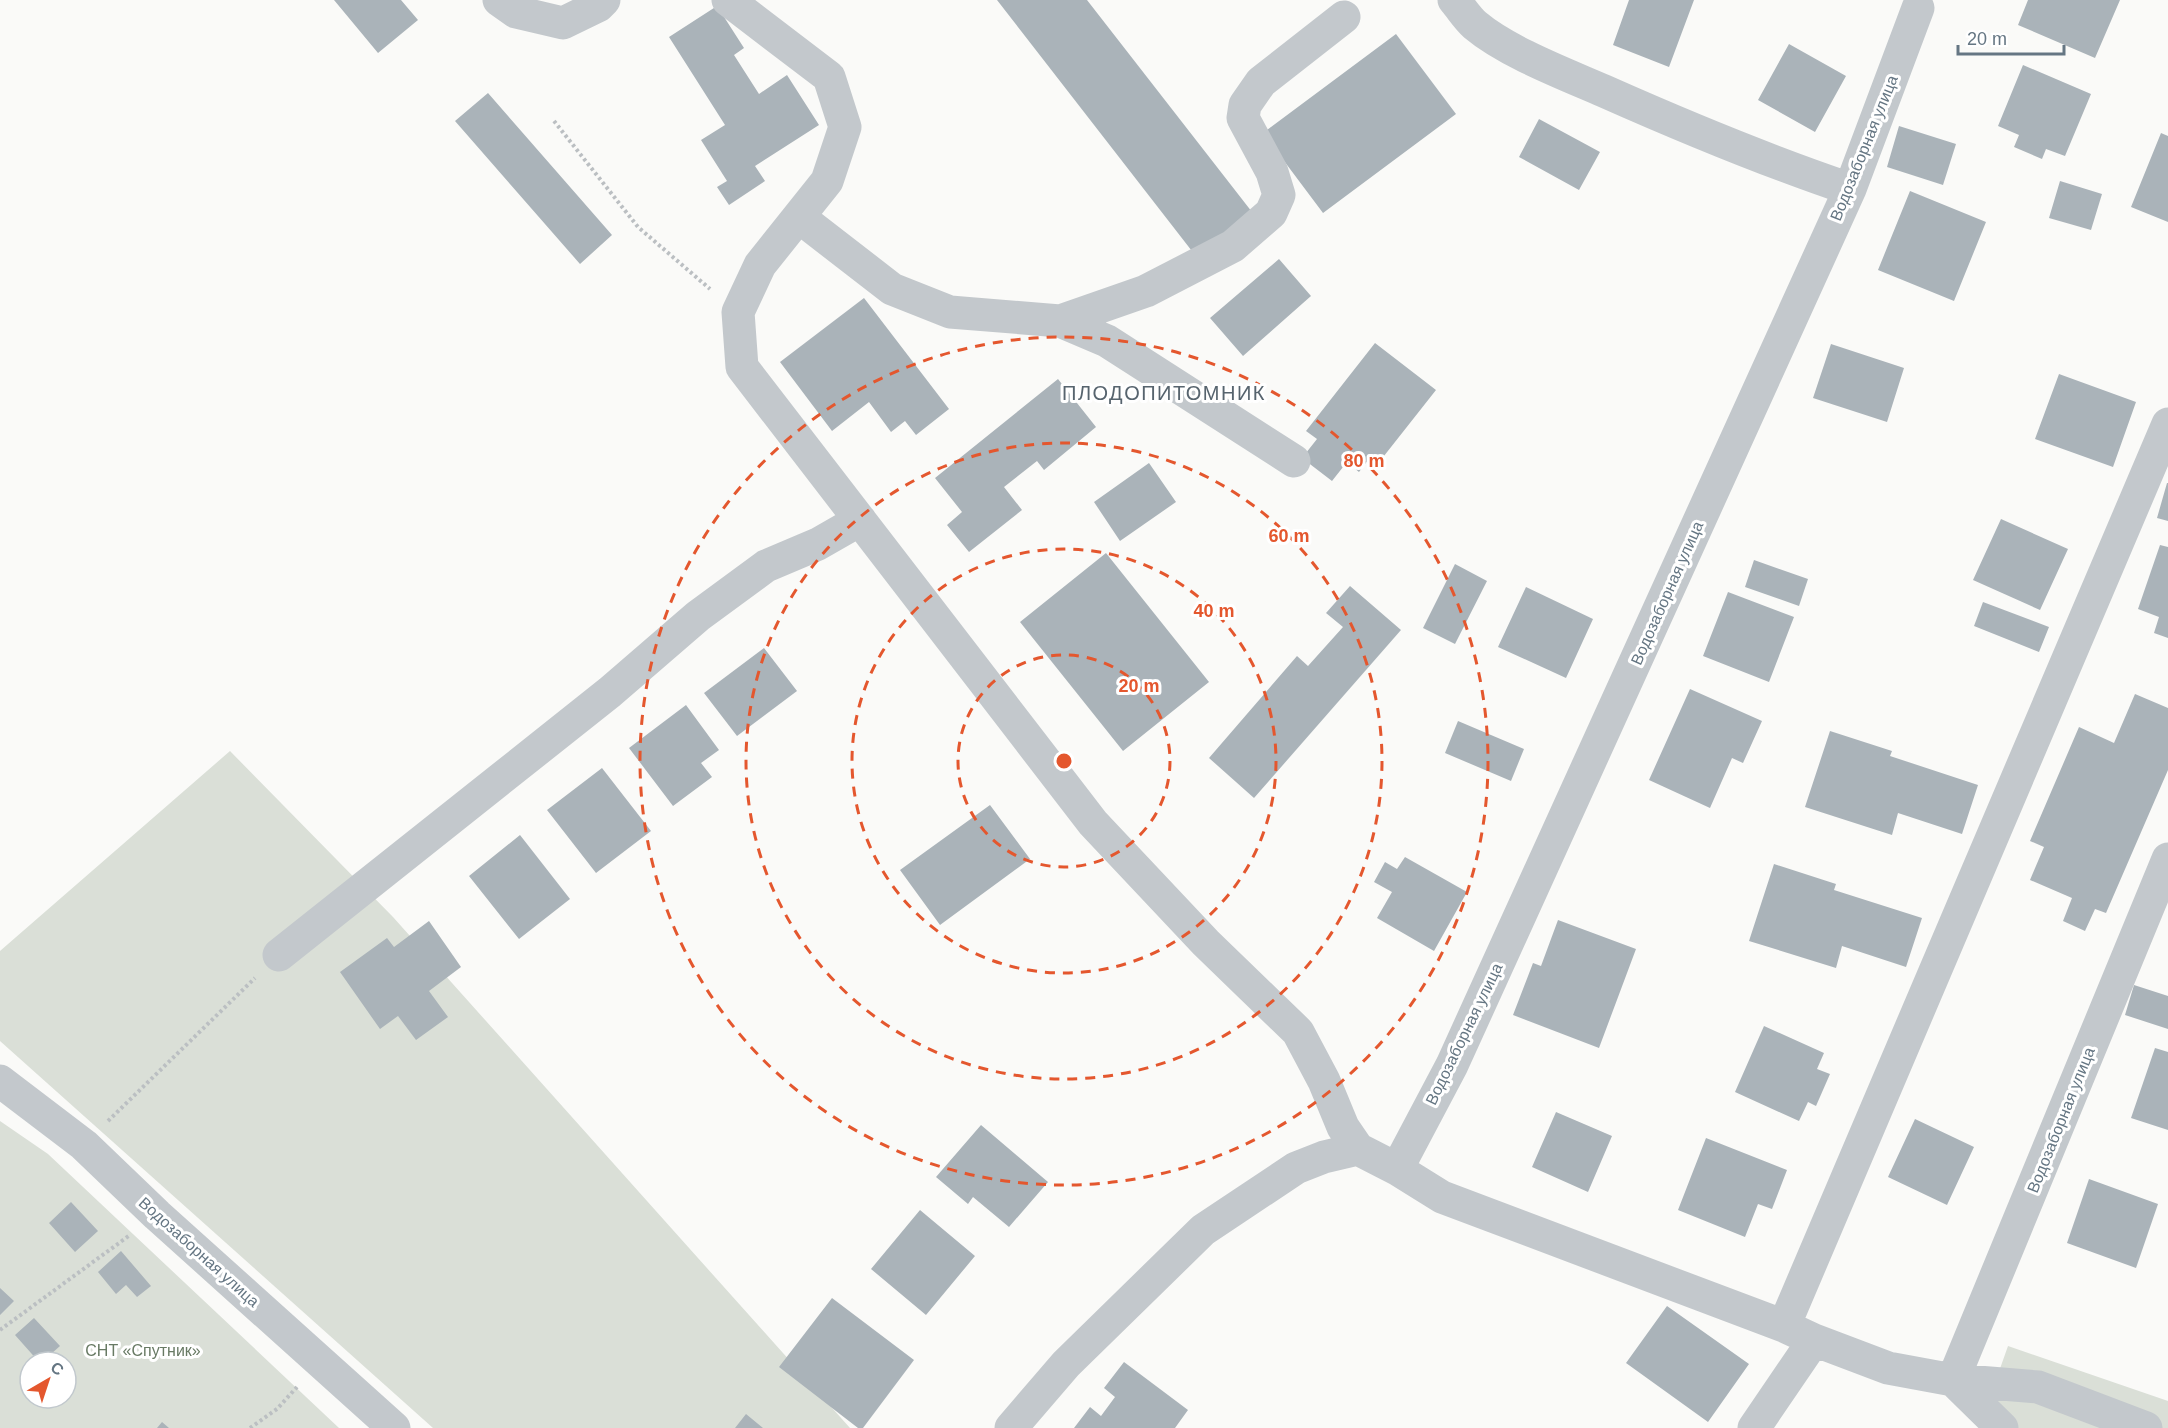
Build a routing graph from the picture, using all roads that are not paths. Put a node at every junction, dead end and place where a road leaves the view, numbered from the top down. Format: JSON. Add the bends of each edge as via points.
{"nodes":[{"id":1,"x":499,"y":0,"type":"edge"},
{"id":2,"x":604,"y":0,"type":"edge"},
{"id":3,"x":728,"y":0,"type":"edge"},
{"id":4,"x":1454,"y":0,"type":"edge"},
{"id":5,"x":1918,"y":8,"type":"dead end"},
{"id":6,"x":1344,"y":17,"type":"dead end"},
{"id":7,"x":1850,"y":189,"type":"junction"},
{"id":8,"x":799,"y":217,"type":"junction"},
{"id":9,"x":1060,"y":321,"type":"junction"},
{"id":10,"x":2168,"y":424,"type":"edge"},
{"id":11,"x":1294,"y":461,"type":"dead end"},
{"id":12,"x":860,"y":520,"type":"junction"},
{"id":13,"x":2168,"y":860,"type":"edge"},
{"id":14,"x":279,"y":955,"type":"road end"},
{"id":15,"x":0,"y":1081,"type":"edge"},
{"id":16,"x":1358,"y":1149,"type":"junction"},
{"id":17,"x":1397,"y":1169,"type":"junction"},
{"id":18,"x":1784,"y":1326,"type":"junction"},
{"id":19,"x":1814,"y":1340,"type":"junction"},
{"id":20,"x":1953,"y":1380,"type":"junction"},
{"id":21,"x":394,"y":1428,"type":"edge"},
{"id":22,"x":1011,"y":1428,"type":"edge"},
{"id":23,"x":1754,"y":1428,"type":"edge"},
{"id":24,"x":2002,"y":1428,"type":"edge"},
{"id":25,"x":2146,"y":1428,"type":"edge"}],
"edges":[{"from":1,"to":2,"type":"street","via":[[516,12],[563,23]]},
{"from":3,"to":8,"type":"street","via":[[829,77],[845,127],[827,181]]},
{"from":4,"to":7,"type":"street","via":[[1473,24],[1569,76],[1783,166]]},
{"from":5,"to":7,"type":"street","name":"Водозаборная улица"},
{"from":6,"to":9,"type":"street","via":[[1261,82],[1245,105],[1243,118],[1272,172],[1279,195],[1271,213],[1233,246],[1195,266],[1146,291]]},
{"from":7,"to":17,"type":"street","name":"Водозаборная улица","via":[[1452,1065]]},
{"from":8,"to":9,"type":"street","via":[[892,289],[950,312]]},
{"from":8,"to":12,"type":"street","via":[[760,265],[738,312],[742,368]]},
{"from":9,"to":11,"type":"street","via":[[1107,341]]},
{"from":10,"to":18,"type":"street"},
{"from":12,"to":14,"type":"street","via":[[818,544],[766,566],[698,616],[610,692]]},
{"from":12,"to":16,"type":"street","via":[[1093,823],[1206,943],[1298,1032],[1342,1126]]},
{"from":13,"to":20,"type":"street","name":"Водозаборная улица"},
{"from":15,"to":21,"type":"street","name":"Водозаборная улица","via":[[84,1145]]},
{"from":16,"to":17,"type":"street"},
{"from":16,"to":22,"type":"street","via":[[1296,1168],[1203,1230],[1066,1364]]},
{"from":17,"to":18,"type":"street","via":[[1442,1197]]},
{"from":18,"to":19,"type":"street"},
{"from":19,"to":20,"type":"street","via":[[1888,1368]]},
{"from":19,"to":23,"type":"street"},
{"from":20,"to":24,"type":"street"},
{"from":20,"to":25,"type":"street","via":[[2038,1387]]}]}
